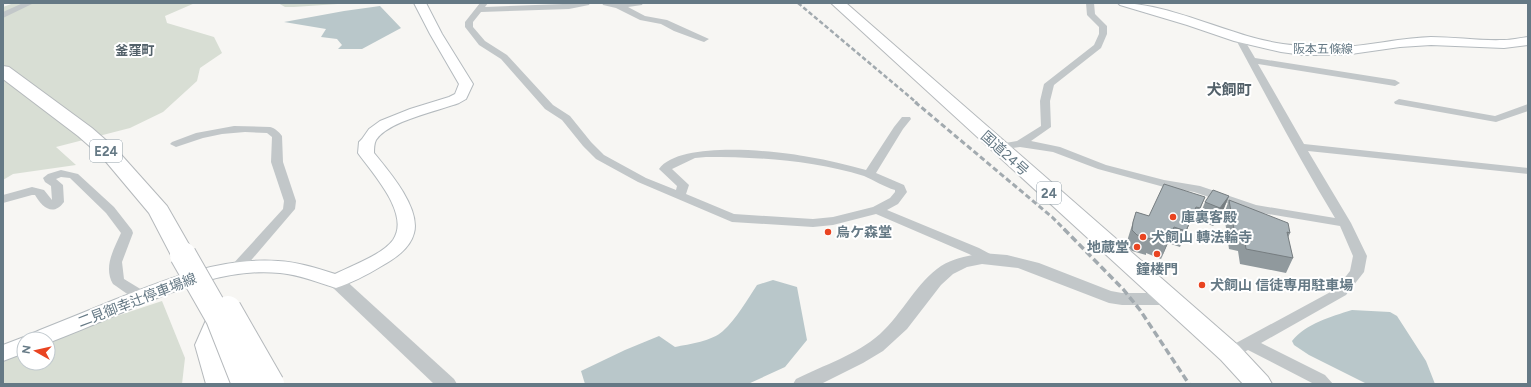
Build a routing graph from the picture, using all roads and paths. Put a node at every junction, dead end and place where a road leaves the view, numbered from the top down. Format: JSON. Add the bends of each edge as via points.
{"nodes":[{"id":1,"x":20,"y":3,"type":"edge"},
{"id":2,"x":30,"y":3,"type":"edge"},
{"id":3,"x":420,"y":3,"type":"edge"},
{"id":4,"x":586,"y":3,"type":"edge"},
{"id":5,"x":606,"y":3,"type":"edge"},
{"id":6,"x":639,"y":3,"type":"edge"},
{"id":7,"x":838,"y":3,"type":"edge"},
{"id":8,"x":1090,"y":3,"type":"edge"},
{"id":9,"x":1124,"y":3,"type":"edge"},
{"id":10,"x":482,"y":6,"type":"edge"},
{"id":11,"x":619,"y":6,"type":"junction"},
{"id":12,"x":3,"y":7,"type":"edge"},
{"id":13,"x":3,"y":16,"type":"edge"},
{"id":14,"x":1239,"y":38,"type":"junction"},
{"id":15,"x":704,"y":39,"type":"dead end"},
{"id":16,"x":1528,"y":41,"type":"edge"},
{"id":17,"x":1250,"y":60,"type":"junction"},
{"id":18,"x":3,"y":71,"type":"edge"},
{"id":19,"x":1395,"y":83,"type":"dead end"},
{"id":20,"x":1399,"y":102,"type":"dead end"},
{"id":21,"x":1528,"y":107,"type":"edge"},
{"id":22,"x":906,"y":119,"type":"dead end"},
{"id":23,"x":176,"y":144,"type":"dead end"},
{"id":24,"x":1020,"y":144,"type":"junction"},
{"id":25,"x":998,"y":147,"type":"junction"},
{"id":26,"x":1301,"y":147,"type":"junction"},
{"id":27,"x":1528,"y":170,"type":"edge"},
{"id":28,"x":869,"y":174,"type":"junction"},
{"id":29,"x":680,"y":195,"type":"junction"},
{"id":30,"x":3,"y":199,"type":"edge"},
{"id":31,"x":877,"y":210,"type":"junction"},
{"id":32,"x":1345,"y":223,"type":"junction"},
{"id":33,"x":987,"y":258,"type":"junction"},
{"id":34,"x":187,"y":261,"type":"junction"},
{"id":35,"x":237,"y":268,"type":"junction"},
{"id":36,"x":336,"y":281,"type":"junction"},
{"id":37,"x":142,"y":296,"type":"junction"},
{"id":38,"x":1168,"y":299,"type":"junction"},
{"id":39,"x":219,"y":318,"type":"junction"},
{"id":40,"x":56,"y":332,"type":"edge"},
{"id":41,"x":1248,"y":343,"type":"junction"},
{"id":42,"x":16,"y":348,"type":"edge"},
{"id":43,"x":3,"y":353,"type":"edge"},
{"id":44,"x":1230,"y":353,"type":"junction"},
{"id":45,"x":446,"y":383,"type":"edge"},
{"id":46,"x":220,"y":384,"type":"edge"},
{"id":47,"x":245,"y":384,"type":"edge"},
{"id":48,"x":271,"y":384,"type":"edge"},
{"id":49,"x":803,"y":384,"type":"edge"},
{"id":50,"x":1259,"y":384,"type":"edge"},
{"id":51,"x":1325,"y":384,"type":"edge"}],
"edges":[{"from":1,"to":12,"type":"street"},
{"from":2,"to":13,"type":"street"},
{"from":3,"to":36,"type":"main road","via":[[466,84],[465,91],[461,96],[445,104],[396,120],[368,140],[366,153],[394,190],[406,226],[405,234],[401,241],[383,256]]},
{"from":4,"to":10,"type":"street","via":[[569,6]]},
{"from":5,"to":11,"type":"street"},
{"from":6,"to":11,"type":"street"},
{"from":7,"to":25,"type":"highway","name":"国道24号","number":"24"},
{"from":8,"to":24,"type":"street","via":[[1090,16],[1103,26],[1098,46],[1049,84],[1045,101],[1046,127]]},
{"from":9,"to":14,"type":"main road","name":"阪本五條線"},
{"from":10,"to":29,"type":"street","via":[[469,22],[469,27],[477,38],[504,57],[549,106],[566,118],[600,157],[642,180]]},
{"from":11,"to":15,"type":"street","via":[[643,18],[664,22]]},
{"from":14,"to":16,"type":"main road","name":"阪本五條線","via":[[1303,51],[1344,51],[1431,41],[1504,44]]},
{"from":14,"to":17,"type":"street"},
{"from":17,"to":19,"type":"street"},
{"from":17,"to":26,"type":"street"},
{"from":18,"to":34,"type":"highway","number":"E24","via":[[85,132],[108,153],[158,211]]},
{"from":20,"to":21,"type":"street","via":[[1496,119]]},
{"from":22,"to":28,"type":"street"},
{"from":23,"to":35,"type":"street","via":[[225,129],[270,130],[277,136],[278,162],[290,201],[289,209]]},
{"from":24,"to":25,"type":"street"},
{"from":24,"to":32,"type":"street","via":[[1056,149],[1102,167],[1196,189],[1254,208]]},
{"from":25,"to":38,"type":"highway","name":"国道24号","number":"24"},
{"from":26,"to":27,"type":"street"},
{"from":26,"to":32,"type":"street"},
{"from":28,"to":29,"type":"street","via":[[809,160],[756,154],[706,154],[693,156],[665,169],[683,185]]},
{"from":28,"to":31,"type":"street","via":[[900,188],[901,192],[894,201]]},
{"from":29,"to":31,"type":"street","via":[[732,218],[756,220],[813,223]]},
{"from":30,"to":37,"type":"street","via":[[32,191],[40,193],[50,206],[54,205],[58,202],[57,185],[49,178],[59,174],[74,176],[110,210],[127,233],[115,262],[118,281]]},
{"from":31,"to":33,"type":"street"},
{"from":32,"to":41,"type":"street","via":[[1360,256],[1357,272],[1341,292]]},
{"from":33,"to":38,"type":"street","via":[[1007,260],[1036,268],[1109,297]]},
{"from":33,"to":49,"type":"street","via":[[966,261],[951,267],[934,280],[898,328],[886,339],[868,352]]},
{"from":34,"to":39,"type":"highway","number":"E24","bridge":true},
{"from":34,"to":48,"type":"highway","bridge":true,"via":[[212,284]]},
{"from":35,"to":36,"type":"main road","name":"二見御幸辻停車場線","via":[[301,268]]},
{"from":35,"to":37,"type":"main road","name":"二見御幸辻停車場線","via":[[185,280]]},
{"from":36,"to":45,"type":"street"},
{"from":37,"to":40,"type":"main road","name":"二見御幸辻停車場線"},
{"from":38,"to":44,"type":"highway","name":"国道24号","number":"24"},
{"from":39,"to":46,"type":"highway","via":[[209,345]]},
{"from":39,"to":47,"type":"highway","number":"E24","bridge":true},
{"from":41,"to":44,"type":"street"},
{"from":41,"to":51,"type":"street"},
{"from":42,"to":43,"type":"main road"},
{"from":44,"to":50,"type":"highway","name":"国道24号","number":"24"}]}
